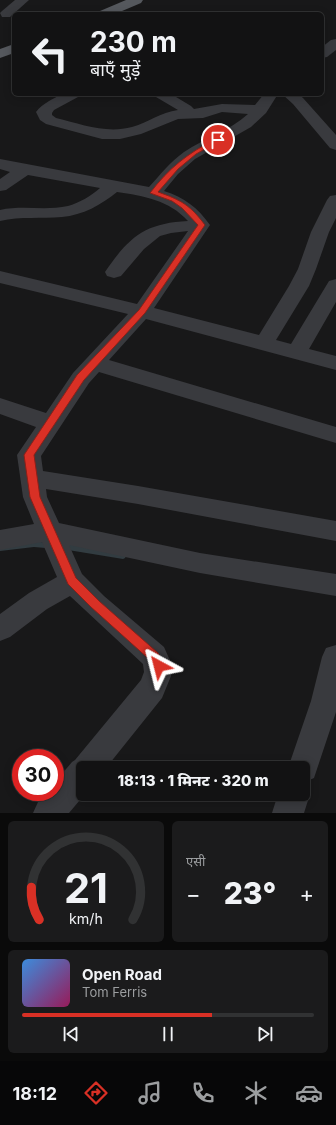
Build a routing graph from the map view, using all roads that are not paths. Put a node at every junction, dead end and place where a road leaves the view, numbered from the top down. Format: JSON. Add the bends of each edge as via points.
{"nodes":[{"id":1,"x":23,"y":0,"type":"edge"},
{"id":2,"x":124,"y":0,"type":"edge"},
{"id":3,"x":137,"y":0,"type":"edge"},
{"id":4,"x":97,"y":12,"type":"edge"},
{"id":5,"x":109,"y":12,"type":"edge"},
{"id":6,"x":7,"y":15,"type":"edge"},
{"id":7,"x":336,"y":43,"type":"edge"},
{"id":8,"x":12,"y":49,"type":"edge"},
{"id":9,"x":324,"y":52,"type":"edge"},
{"id":10,"x":0,"y":54,"type":"edge"},
{"id":11,"x":69,"y":96,"type":"edge"},
{"id":12,"x":166,"y":96,"type":"edge"},
{"id":13,"x":270,"y":96,"type":"edge"},
{"id":14,"x":292,"y":96,"type":"edge"},
{"id":15,"x":261,"y":110,"type":"junction"},
{"id":16,"x":187,"y":114,"type":"junction"},
{"id":17,"x":336,"y":145,"type":"edge"},
{"id":18,"x":0,"y":164,"type":"edge"},
{"id":19,"x":26,"y":170,"type":"junction"},
{"id":20,"x":0,"y":186,"type":"edge"},
{"id":21,"x":115,"y":186,"type":"junction"},
{"id":22,"x":153,"y":193,"type":"junction"},
{"id":23,"x":336,"y":200,"type":"edge"},
{"id":24,"x":0,"y":216,"type":"edge"},
{"id":25,"x":202,"y":225,"type":"junction"},
{"id":26,"x":114,"y":272,"type":"dead end"},
{"id":27,"x":0,"y":277,"type":"edge"},
{"id":28,"x":336,"y":285,"type":"edge"},
{"id":29,"x":142,"y":312,"type":"junction"},
{"id":30,"x":264,"y":343,"type":"junction"},
{"id":31,"x":297,"y":352,"type":"junction"},
{"id":32,"x":94,"y":363,"type":"junction"},
{"id":33,"x":336,"y":363,"type":"edge"},
{"id":34,"x":0,"y":406,"type":"edge"},
{"id":35,"x":50,"y":423,"type":"junction"},
{"id":36,"x":336,"y":435,"type":"edge"},
{"id":37,"x":32,"y":478,"type":"junction"},
{"id":38,"x":50,"y":531,"type":"junction"},
{"id":39,"x":336,"y":531,"type":"edge"},
{"id":40,"x":0,"y":540,"type":"edge"},
{"id":41,"x":72,"y":581,"type":"junction"},
{"id":42,"x":336,"y":585,"type":"edge"},
{"id":43,"x":0,"y":629,"type":"edge"},
{"id":44,"x":336,"y":657,"type":"edge"},
{"id":45,"x":92,"y":761,"type":"edge"},
{"id":46,"x":305,"y":761,"type":"edge"},
{"id":47,"x":76,"y":780,"type":"edge"},
{"id":48,"x":292,"y":801,"type":"edge"},
{"id":49,"x":49,"y":813,"type":"edge"},
{"id":50,"x":288,"y":813,"type":"edge"}],
"edges":[{"from":1,"to":6,"type":"street"},
{"from":2,"to":4,"type":"main road"},
{"from":3,"to":5,"type":"main road"},
{"from":7,"to":9,"type":"street"},
{"from":8,"to":10,"type":"main road"},
{"from":11,"to":16,"type":"street","via":[[49,107],[44,112],[46,117],[102,134],[136,131]]},
{"from":12,"to":16,"type":"street","via":[[186,109]]},
{"from":13,"to":15,"type":"street"},
{"from":14,"to":17,"type":"street"},
{"from":15,"to":16,"type":"street","via":[[222,108]]},
{"from":15,"to":22,"type":"street","via":[[242,128],[194,153],[176,167]]},
{"from":18,"to":19,"type":"street"},
{"from":19,"to":20,"type":"street"},
{"from":19,"to":21,"type":"street"},
{"from":21,"to":22,"type":"street"},
{"from":21,"to":24,"type":"street","via":[[95,201],[79,208],[63,212],[25,212]]},
{"from":22,"to":25,"type":"street","via":[[185,206]]},
{"from":23,"to":30,"type":"street","via":[[320,232],[299,286]]},
{"from":25,"to":26,"type":"street","via":[[155,232],[145,238]]},
{"from":25,"to":29,"type":"street"},
{"from":27,"to":29,"type":"street"},
{"from":28,"to":31,"type":"street"},
{"from":29,"to":30,"type":"street"},
{"from":29,"to":32,"type":"street"},
{"from":30,"to":31,"type":"street"},
{"from":31,"to":33,"type":"street"},
{"from":32,"to":35,"type":"street"},
{"from":32,"to":36,"type":"street"},
{"from":34,"to":35,"type":"street"},
{"from":35,"to":37,"type":"street","via":[[29,455]]},
{"from":37,"to":38,"type":"street","via":[[35,497]]},
{"from":37,"to":39,"type":"street"},
{"from":38,"to":40,"type":"street"},
{"from":38,"to":41,"type":"street"},
{"from":38,"to":42,"type":"street","via":[[200,563]]},
{"from":41,"to":43,"type":"street","via":[[38,601]]},
{"from":41,"to":45,"type":"street","via":[[154,656],[159,666],[152,689]]},
{"from":44,"to":46,"type":"street"},
{"from":47,"to":49,"type":"street"},
{"from":48,"to":50,"type":"street"}]}
